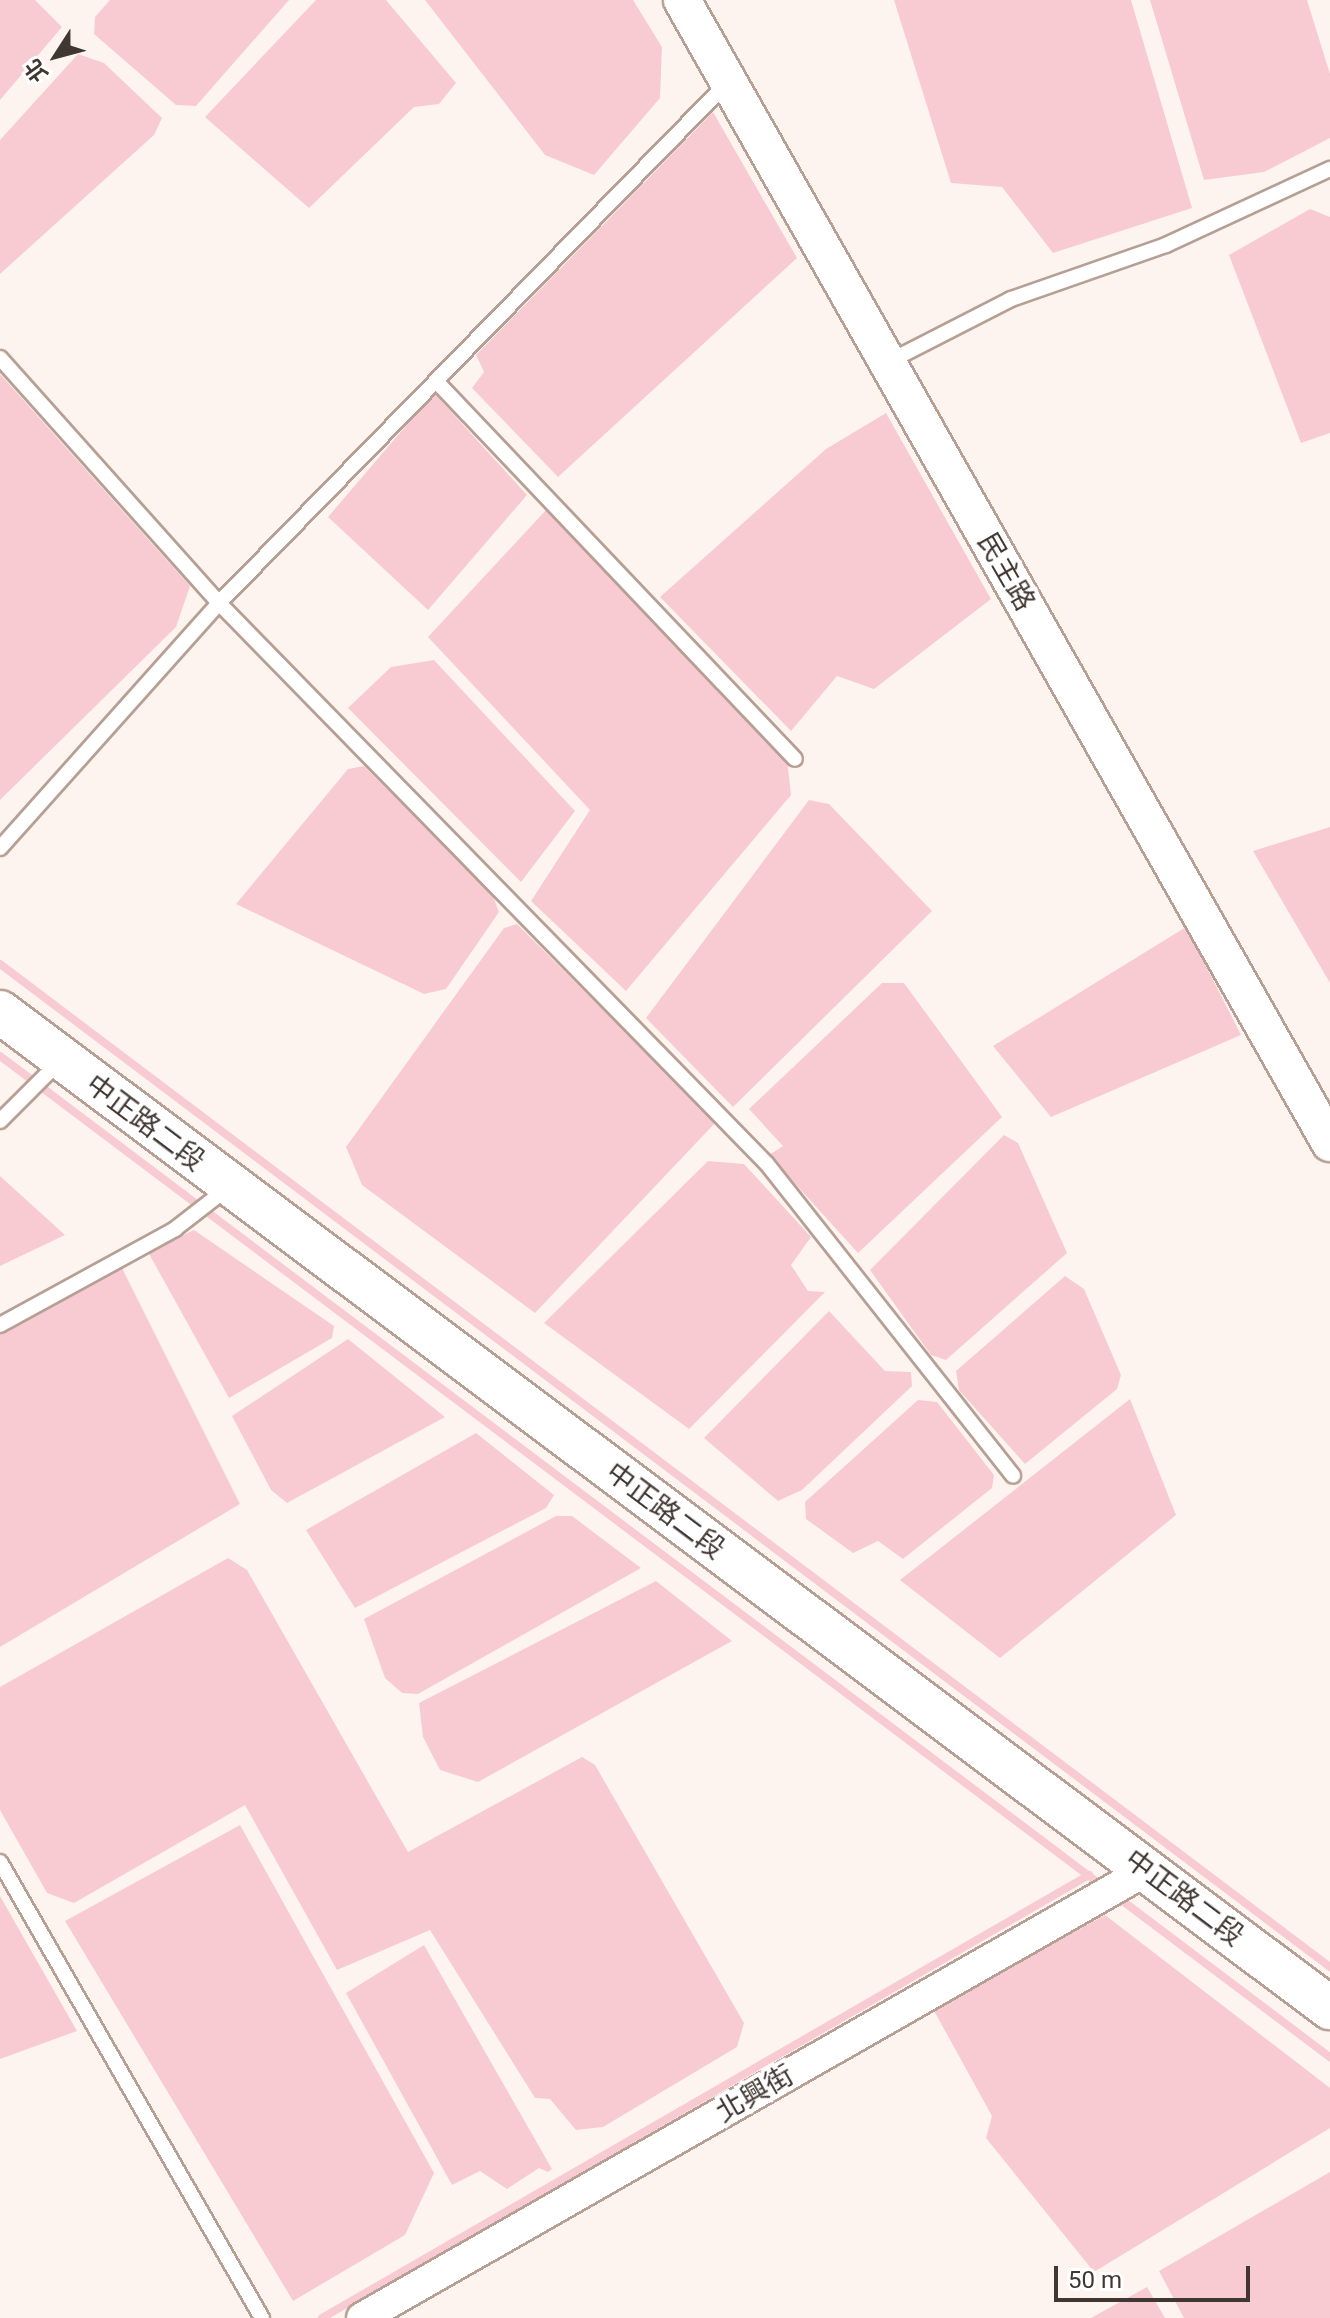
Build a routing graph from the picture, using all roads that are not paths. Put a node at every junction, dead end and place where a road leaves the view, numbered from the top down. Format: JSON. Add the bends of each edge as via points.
{"nodes":[{"id":1,"x":682,"y":0,"type":"edge"},
{"id":2,"x":728,"y":82,"type":"junction"},
{"id":3,"x":1330,"y":169,"type":"edge"},
{"id":4,"x":0,"y":358,"type":"edge"},
{"id":5,"x":887,"y":362,"type":"junction"},
{"id":6,"x":436,"y":381,"type":"junction"},
{"id":7,"x":219,"y":603,"type":"junction"},
{"id":8,"x":795,"y":759,"type":"dead end"},
{"id":9,"x":0,"y":848,"type":"edge"},
{"id":10,"x":0,"y":1012,"type":"edge"},
{"id":11,"x":61,"y":1059,"type":"junction"},
{"id":12,"x":0,"y":1121,"type":"edge"},
{"id":13,"x":1330,"y":1143,"type":"edge"},
{"id":14,"x":230,"y":1187,"type":"junction"},
{"id":15,"x":0,"y":1325,"type":"edge"},
{"id":16,"x":1013,"y":1476,"type":"dead end"},
{"id":17,"x":0,"y":1862,"type":"edge"},
{"id":18,"x":1147,"y":1870,"type":"junction"},
{"id":19,"x":1330,"y":2008,"type":"edge"},
{"id":20,"x":262,"y":2318,"type":"edge"},
{"id":21,"x":362,"y":2318,"type":"edge"}],
"edges":[{"from":1,"to":2,"type":"street","name":"民主路"},
{"from":2,"to":5,"type":"street","name":"民主路"},
{"from":2,"to":6,"type":"lane"},
{"from":3,"to":5,"type":"lane","via":[[1166,245],[1011,299]]},
{"from":4,"to":7,"type":"lane"},
{"from":5,"to":13,"type":"street","name":"民主路"},
{"from":6,"to":7,"type":"lane"},
{"from":6,"to":8,"type":"lane"},
{"from":7,"to":9,"type":"lane"},
{"from":7,"to":16,"type":"lane","via":[[767,1164]]},
{"from":10,"to":11,"type":"main road","name":"中正路二段"},
{"from":11,"to":12,"type":"lane"},
{"from":11,"to":14,"type":"main road","name":"中正路二段"},
{"from":14,"to":15,"type":"lane","via":[[175,1229]]},
{"from":14,"to":18,"type":"main road","name":"中正路二段"},
{"from":17,"to":20,"type":"lane"},
{"from":18,"to":19,"type":"main road","name":"中正路二段"},
{"from":18,"to":21,"type":"street","name":"北興街"}]}
